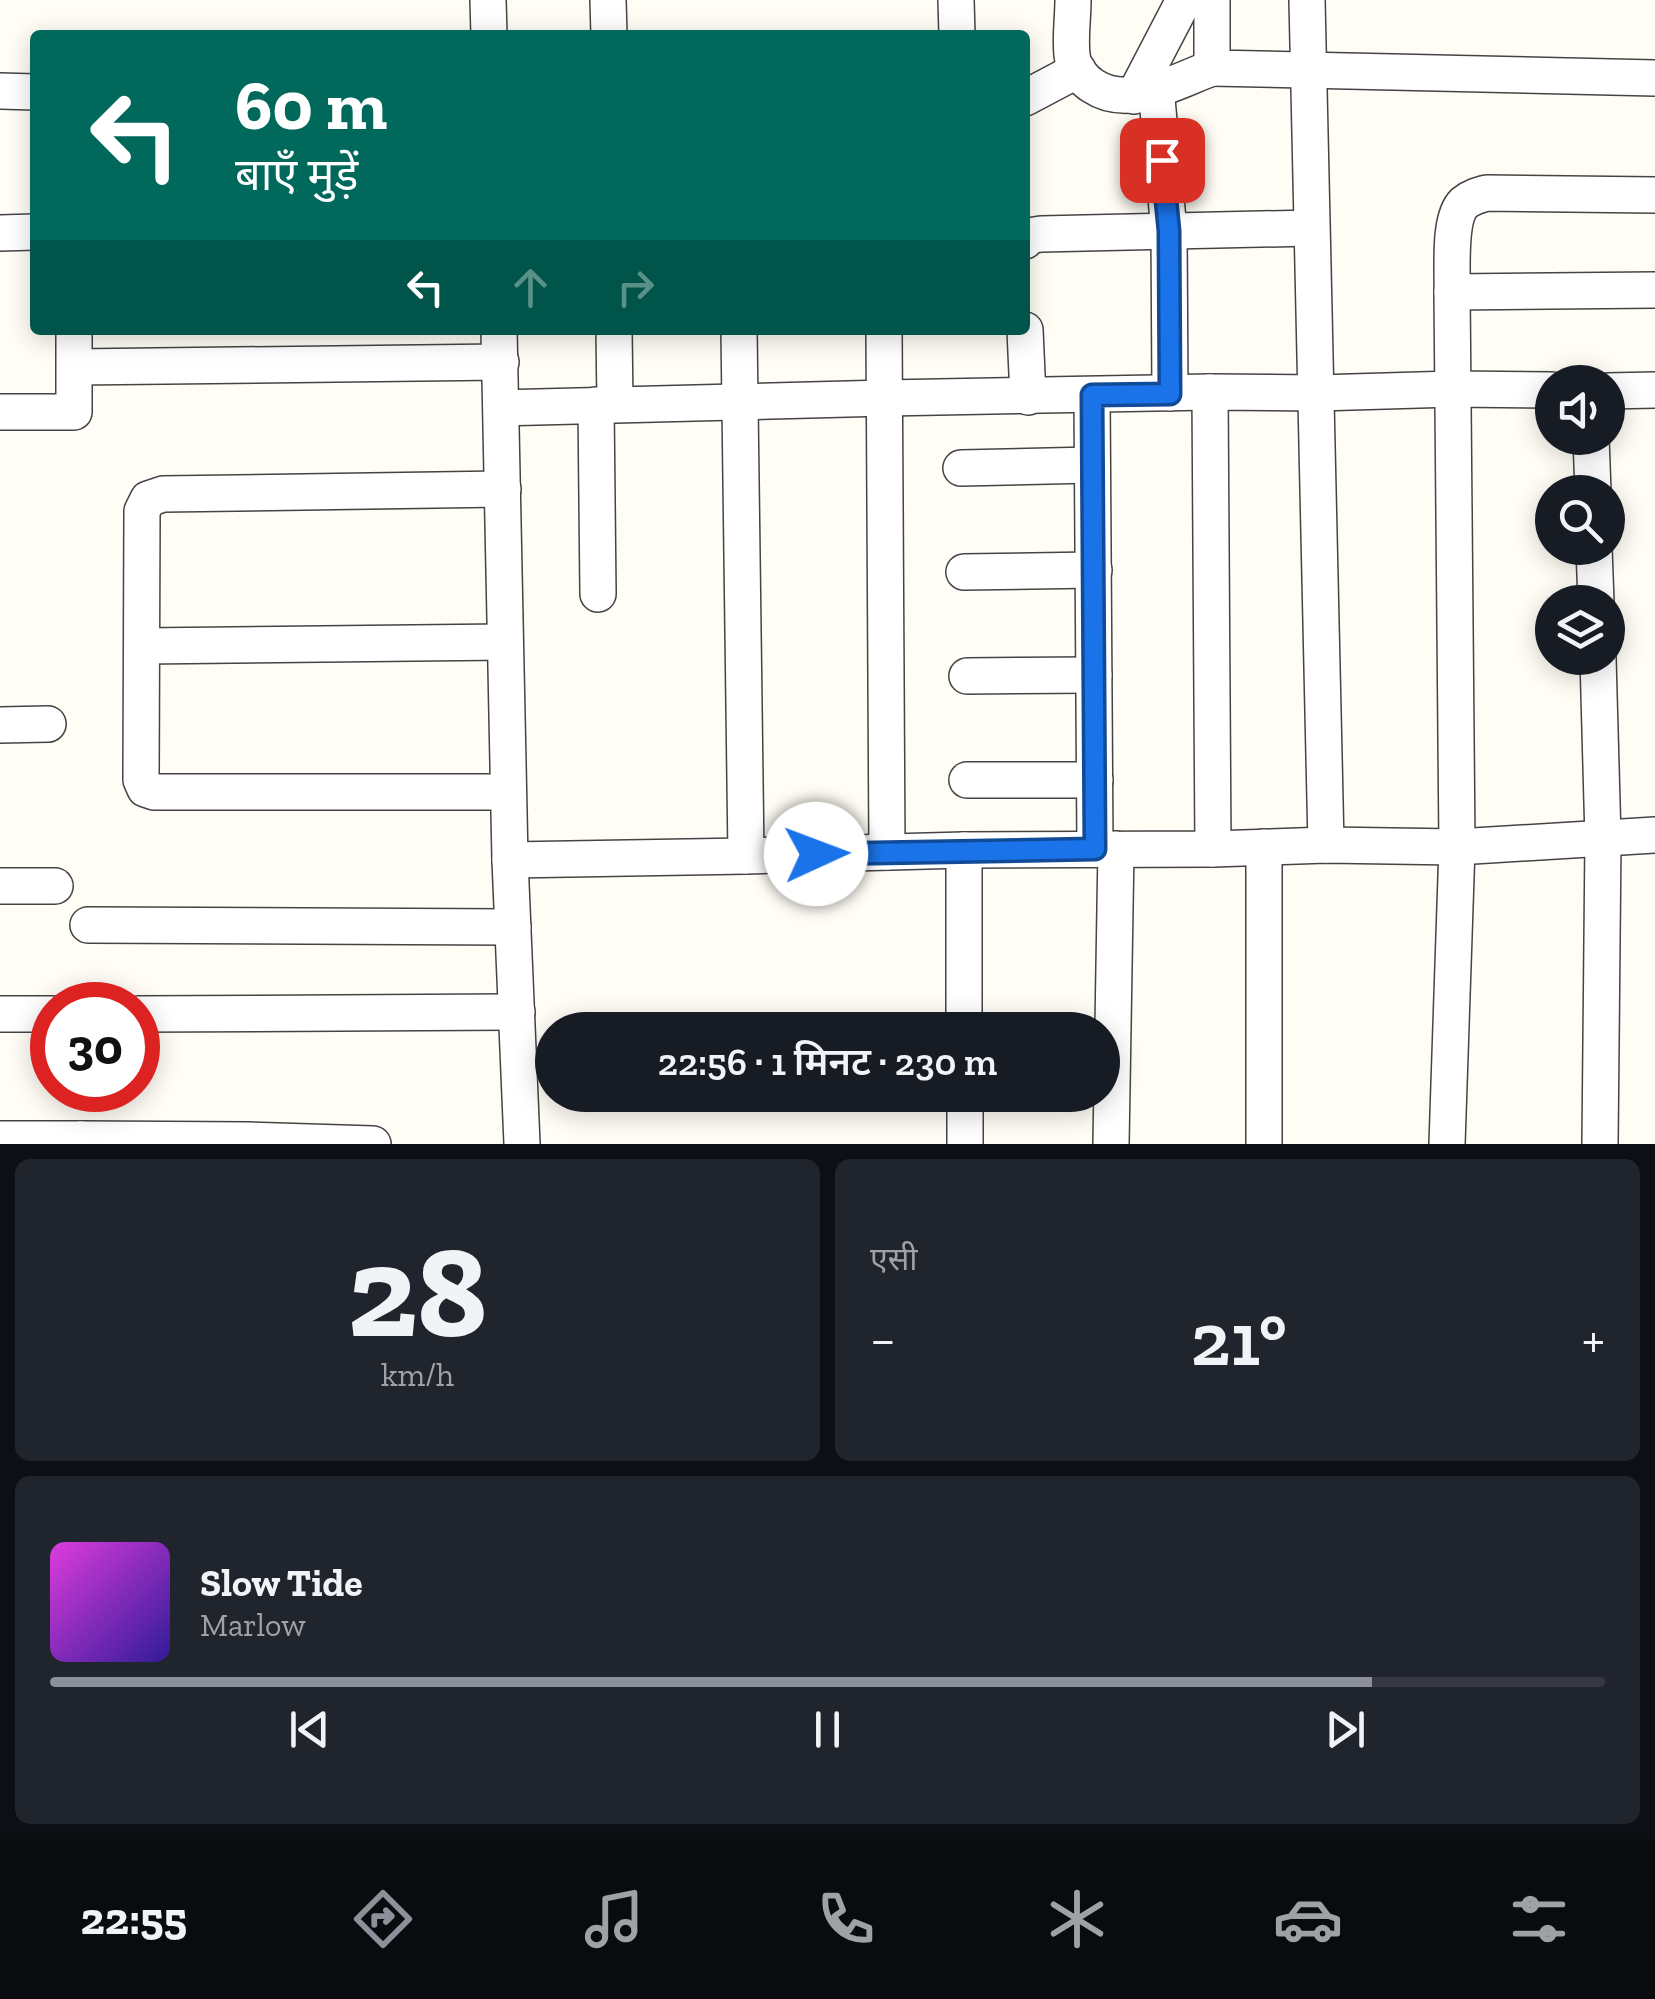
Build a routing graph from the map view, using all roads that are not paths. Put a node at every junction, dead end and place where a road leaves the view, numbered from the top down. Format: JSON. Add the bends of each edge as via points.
{"nodes":[{"id":1,"x":488,"y":0,"type":"edge"},
{"id":2,"x":608,"y":0,"type":"edge"},
{"id":3,"x":956,"y":0,"type":"edge"},
{"id":4,"x":1073,"y":0,"type":"edge"},
{"id":5,"x":1184,"y":0,"type":"edge"},
{"id":6,"x":1212,"y":0,"type":"edge"},
{"id":7,"x":1308,"y":0,"type":"edge"},
{"id":8,"x":489,"y":30,"type":"edge"},
{"id":9,"x":609,"y":30,"type":"edge"},
{"id":10,"x":956,"y":30,"type":"edge"},
{"id":11,"x":1212,"y":68,"type":"junction"},
{"id":12,"x":1078,"y":70,"type":"junction"},
{"id":13,"x":1308,"y":70,"type":"junction"},
{"id":14,"x":1655,"y":78,"type":"edge"},
{"id":15,"x":0,"y":91,"type":"edge"},
{"id":16,"x":30,"y":92,"type":"edge"},
{"id":17,"x":1145,"y":92,"type":"junction"},
{"id":18,"x":1030,"y":95,"type":"edge"},
{"id":19,"x":1655,"y":195,"type":"edge"},
{"id":20,"x":1311,"y":228,"type":"junction"},
{"id":21,"x":1169,"y":231,"type":"junction"},
{"id":22,"x":30,"y":232,"type":"edge"},
{"id":23,"x":0,"y":233,"type":"edge"},
{"id":24,"x":1030,"y":236,"type":"edge"},
{"id":25,"x":1655,"y":290,"type":"edge"},
{"id":26,"x":1452,"y":292,"type":"junction"},
{"id":27,"x":74,"y":335,"type":"edge"},
{"id":28,"x":613,"y":335,"type":"edge"},
{"id":29,"x":739,"y":335,"type":"edge"},
{"id":30,"x":884,"y":335,"type":"edge"},
{"id":31,"x":1025,"y":335,"type":"edge"},
{"id":32,"x":500,"y":346,"type":"edge"},
{"id":33,"x":75,"y":367,"type":"junction"},
{"id":34,"x":1453,"y":388,"type":"junction"},
{"id":35,"x":1535,"y":390,"type":"edge"},
{"id":36,"x":1625,"y":390,"type":"edge"},
{"id":37,"x":1655,"y":390,"type":"edge"},
{"id":38,"x":1210,"y":392,"type":"junction"},
{"id":39,"x":1318,"y":393,"type":"junction"},
{"id":40,"x":1170,"y":394,"type":"junction"},
{"id":41,"x":1092,"y":395,"type":"junction"},
{"id":42,"x":1028,"y":397,"type":"junction"},
{"id":43,"x":886,"y":398,"type":"junction"},
{"id":44,"x":741,"y":401,"type":"junction"},
{"id":45,"x":606,"y":405,"type":"junction"},
{"id":46,"x":502,"y":408,"type":"junction"},
{"id":47,"x":0,"y":412,"type":"edge"},
{"id":48,"x":1092,"y":465,"type":"junction"},
{"id":49,"x":961,"y":468,"type":"dead end"},
{"id":50,"x":503,"y":490,"type":"junction"},
{"id":51,"x":1094,"y":570,"type":"junction"},
{"id":52,"x":964,"y":572,"type":"dead end"},
{"id":53,"x":598,"y":594,"type":"dead end"},
{"id":54,"x":505,"y":642,"type":"junction"},
{"id":55,"x":143,"y":646,"type":"junction"},
{"id":56,"x":1094,"y":674,"type":"junction"},
{"id":57,"x":1598,"y":675,"type":"edge"},
{"id":58,"x":967,"y":676,"type":"dead end"},
{"id":59,"x":48,"y":724,"type":"dead end"},
{"id":60,"x":0,"y":725,"type":"edge"},
{"id":61,"x":967,"y":780,"type":"dead end"},
{"id":62,"x":1095,"y":780,"type":"junction"},
{"id":63,"x":508,"y":792,"type":"junction"},
{"id":64,"x":1655,"y":836,"type":"edge"},
{"id":65,"x":1603,"y":839,"type":"junction"},
{"id":66,"x":1326,"y":845,"type":"junction"},
{"id":67,"x":1264,"y":847,"type":"junction"},
{"id":68,"x":1457,"y":847,"type":"junction"},
{"id":69,"x":1105,"y":849,"type":"junction"},
{"id":70,"x":1214,"y":849,"type":"junction"},
{"id":71,"x":964,"y":850,"type":"junction"},
{"id":72,"x":887,"y":852,"type":"junction"},
{"id":73,"x":746,"y":856,"type":"junction"},
{"id":74,"x":510,"y":860,"type":"junction"},
{"id":75,"x":0,"y":886,"type":"edge"},
{"id":76,"x":54,"y":886,"type":"dead end"},
{"id":77,"x":88,"y":926,"type":"dead end"},
{"id":78,"x":513,"y":927,"type":"junction"},
{"id":79,"x":517,"y":1012,"type":"junction"},
{"id":80,"x":964,"y":1012,"type":"edge"},
{"id":81,"x":0,"y":1014,"type":"edge"},
{"id":82,"x":30,"y":1014,"type":"edge"},
{"id":83,"x":160,"y":1014,"type":"edge"},
{"id":84,"x":964,"y":1112,"type":"edge"},
{"id":85,"x":0,"y":1139,"type":"edge"},
{"id":86,"x":81,"y":1142,"type":"edge"},
{"id":87,"x":248,"y":1142,"type":"edge"},
{"id":88,"x":1605,"y":1143,"type":"edge"},
{"id":89,"x":374,"y":1144,"type":"edge"},
{"id":90,"x":522,"y":1144,"type":"edge"},
{"id":91,"x":965,"y":1144,"type":"edge"},
{"id":92,"x":1111,"y":1144,"type":"edge"},
{"id":93,"x":1264,"y":1144,"type":"edge"},
{"id":94,"x":1447,"y":1144,"type":"edge"}],
"edges":[{"from":1,"to":8,"type":"street"},
{"from":2,"to":9,"type":"street"},
{"from":3,"to":10,"type":"street"},
{"from":4,"to":12,"type":"street","via":[[1072,59]]},
{"from":5,"to":17,"type":"street"},
{"from":6,"to":11,"type":"street"},
{"from":7,"to":13,"type":"street"},
{"from":11,"to":13,"type":"street"},
{"from":11,"to":17,"type":"street"},
{"from":12,"to":17,"type":"street","via":[[1098,90],[1119,96]]},
{"from":12,"to":18,"type":"street"},
{"from":13,"to":14,"type":"street"},
{"from":13,"to":20,"type":"street"},
{"from":15,"to":16,"type":"street"},
{"from":17,"to":21,"type":"street"},
{"from":19,"to":26,"type":"street","via":[[1472,197],[1455,218]]},
{"from":20,"to":21,"type":"street"},
{"from":20,"to":39,"type":"street"},
{"from":21,"to":24,"type":"street"},
{"from":21,"to":40,"type":"street"},
{"from":22,"to":23,"type":"street"},
{"from":25,"to":26,"type":"street"},
{"from":26,"to":34,"type":"street"},
{"from":27,"to":33,"type":"street"},
{"from":28,"to":45,"type":"street"},
{"from":29,"to":44,"type":"street"},
{"from":30,"to":43,"type":"street"},
{"from":31,"to":42,"type":"street"},
{"from":32,"to":33,"type":"street"},
{"from":32,"to":46,"type":"street"},
{"from":33,"to":47,"type":"street","via":[[74,412]]},
{"from":34,"to":35,"type":"street"},
{"from":34,"to":39,"type":"street"},
{"from":34,"to":68,"type":"street"},
{"from":36,"to":37,"type":"street"},
{"from":38,"to":39,"type":"street"},
{"from":38,"to":40,"type":"street"},
{"from":38,"to":70,"type":"street"},
{"from":39,"to":66,"type":"street"},
{"from":40,"to":41,"type":"street"},
{"from":41,"to":42,"type":"street"},
{"from":41,"to":48,"type":"street"},
{"from":42,"to":43,"type":"street"},
{"from":43,"to":44,"type":"street"},
{"from":43,"to":72,"type":"street"},
{"from":44,"to":45,"type":"street"},
{"from":44,"to":73,"type":"street"},
{"from":45,"to":46,"type":"street"},
{"from":45,"to":53,"type":"street"},
{"from":46,"to":50,"type":"street"},
{"from":48,"to":49,"type":"street"},
{"from":48,"to":51,"type":"street"},
{"from":50,"to":54,"type":"street"},
{"from":50,"to":55,"type":"street","via":[[148,499],[142,511]]},
{"from":51,"to":52,"type":"street"},
{"from":51,"to":56,"type":"street"},
{"from":54,"to":55,"type":"street"},
{"from":54,"to":63,"type":"street"},
{"from":55,"to":63,"type":"street","via":[[145,789]]},
{"from":56,"to":58,"type":"street"},
{"from":56,"to":62,"type":"street"},
{"from":57,"to":65,"type":"street"},
{"from":59,"to":60,"type":"street"},
{"from":61,"to":62,"type":"street"},
{"from":62,"to":69,"type":"street"},
{"from":63,"to":74,"type":"street"},
{"from":64,"to":65,"type":"street"},
{"from":65,"to":68,"type":"street"},
{"from":65,"to":88,"type":"street"},
{"from":66,"to":67,"type":"street"},
{"from":66,"to":68,"type":"street"},
{"from":67,"to":70,"type":"street"},
{"from":67,"to":93,"type":"street"},
{"from":68,"to":94,"type":"street"},
{"from":69,"to":70,"type":"street"},
{"from":69,"to":71,"type":"street"},
{"from":69,"to":92,"type":"street"},
{"from":71,"to":72,"type":"street"},
{"from":71,"to":80,"type":"street"},
{"from":72,"to":73,"type":"street"},
{"from":73,"to":74,"type":"street"},
{"from":74,"to":78,"type":"street"},
{"from":75,"to":76,"type":"street"},
{"from":77,"to":78,"type":"street"},
{"from":78,"to":79,"type":"street"},
{"from":79,"to":83,"type":"street"},
{"from":79,"to":90,"type":"street"},
{"from":81,"to":82,"type":"street"},
{"from":84,"to":91,"type":"street"},
{"from":85,"to":86,"type":"street"},
{"from":86,"to":87,"type":"street"},
{"from":87,"to":89,"type":"street"}]}
